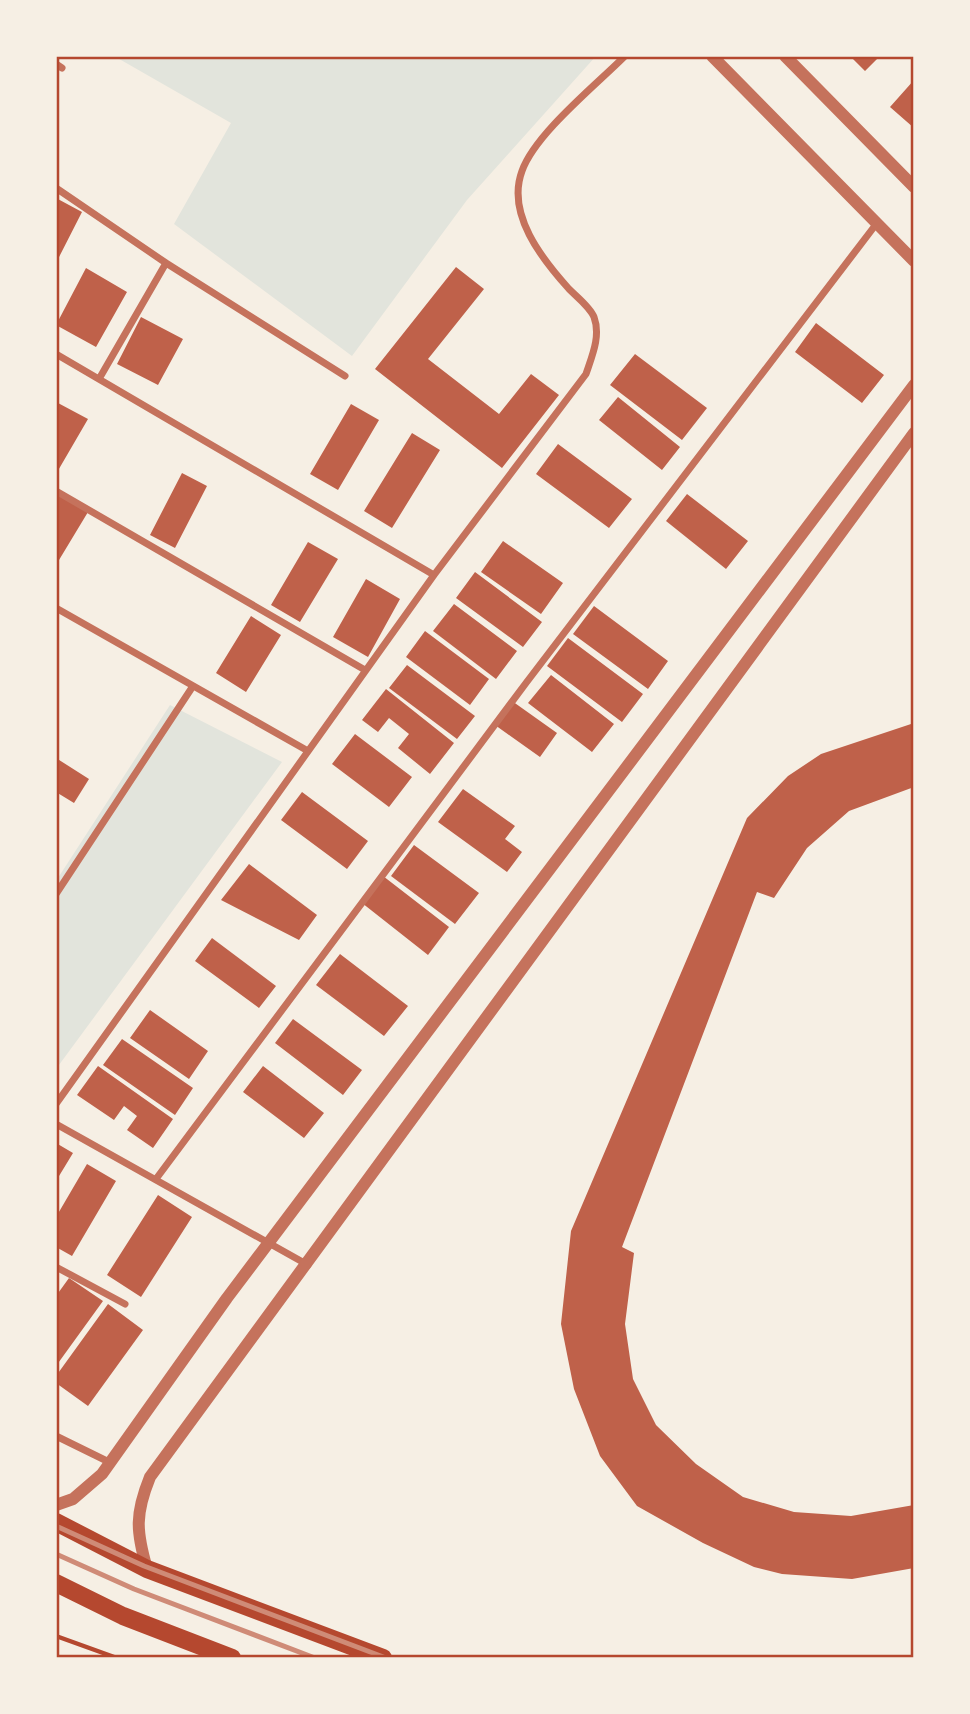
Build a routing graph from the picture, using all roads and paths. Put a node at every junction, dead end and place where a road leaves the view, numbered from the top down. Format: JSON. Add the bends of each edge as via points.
{"nodes":[{"id":1,"x":625,"y":56,"type":"edge"},
{"id":2,"x":712,"y":56,"type":"edge"},
{"id":3,"x":785,"y":56,"type":"edge"},
{"id":4,"x":914,"y":187,"type":"edge"},
{"id":5,"x":56,"y":188,"type":"edge"},
{"id":6,"x":877,"y":223,"type":"junction"},
{"id":7,"x":914,"y":261,"type":"edge"},
{"id":8,"x":166,"y":263,"type":"junction"},
{"id":9,"x":56,"y":354,"type":"edge"},
{"id":10,"x":345,"y":376,"type":"dead end"},
{"id":11,"x":99,"y":379,"type":"junction"},
{"id":12,"x":914,"y":385,"type":"edge"},
{"id":13,"x":914,"y":433,"type":"edge"},
{"id":14,"x":56,"y":491,"type":"edge"},
{"id":15,"x":434,"y":575,"type":"junction"},
{"id":16,"x":56,"y":608,"type":"edge"},
{"id":17,"x":365,"y":670,"type":"junction"},
{"id":18,"x":193,"y":686,"type":"junction"},
{"id":19,"x":308,"y":751,"type":"junction"},
{"id":20,"x":56,"y":894,"type":"edge"},
{"id":21,"x":56,"y":1104,"type":"edge"},
{"id":22,"x":56,"y":1124,"type":"edge"},
{"id":23,"x":156,"y":1179,"type":"junction"},
{"id":24,"x":269,"y":1241,"type":"junction"},
{"id":25,"x":308,"y":1265,"type":"junction"},
{"id":26,"x":56,"y":1267,"type":"edge"},
{"id":27,"x":125,"y":1304,"type":"dead end"},
{"id":28,"x":56,"y":1436,"type":"edge"},
{"id":29,"x":108,"y":1462,"type":"junction"},
{"id":30,"x":56,"y":1505,"type":"edge"},
{"id":31,"x":56,"y":1522,"type":"edge"},
{"id":32,"x":147,"y":1569,"type":"junction"},
{"id":33,"x":56,"y":1583,"type":"edge"},
{"id":34,"x":56,"y":1636,"type":"edge"},
{"id":35,"x":117,"y":1658,"type":"edge"},
{"id":36,"x":232,"y":1658,"type":"edge"},
{"id":37,"x":383,"y":1658,"type":"edge"}],
"edges":[{"from":1,"to":15,"type":"street","via":[[539,142],[522,172],[519,196],[523,225],[563,282],[594,316],[597,343],[586,374]]},
{"from":2,"to":6,"type":"street"},
{"from":3,"to":4,"type":"street"},
{"from":5,"to":8,"type":"street"},
{"from":6,"to":7,"type":"street"},
{"from":6,"to":23,"type":"street"},
{"from":8,"to":10,"type":"street"},
{"from":8,"to":11,"type":"street"},
{"from":9,"to":11,"type":"street"},
{"from":11,"to":15,"type":"street"},
{"from":12,"to":24,"type":"street"},
{"from":13,"to":25,"type":"street"},
{"from":14,"to":17,"type":"street"},
{"from":15,"to":17,"type":"street"},
{"from":16,"to":18,"type":"street"},
{"from":17,"to":19,"type":"street"},
{"from":18,"to":19,"type":"street"},
{"from":18,"to":20,"type":"street"},
{"from":19,"to":21,"type":"street"},
{"from":22,"to":23,"type":"street"},
{"from":23,"to":24,"type":"street"},
{"from":24,"to":25,"type":"street"},
{"from":24,"to":29,"type":"street"},
{"from":25,"to":32,"type":"street","via":[[150,1478],[137,1535]]},
{"from":26,"to":27,"type":"street"},
{"from":28,"to":29,"type":"street"},
{"from":29,"to":30,"type":"street","via":[[91,1485]]},
{"from":31,"to":32,"type":"main road"},
{"from":32,"to":37,"type":"main road"},
{"from":33,"to":36,"type":"main road","via":[[123,1616]]},
{"from":34,"to":35,"type":"path"}]}
